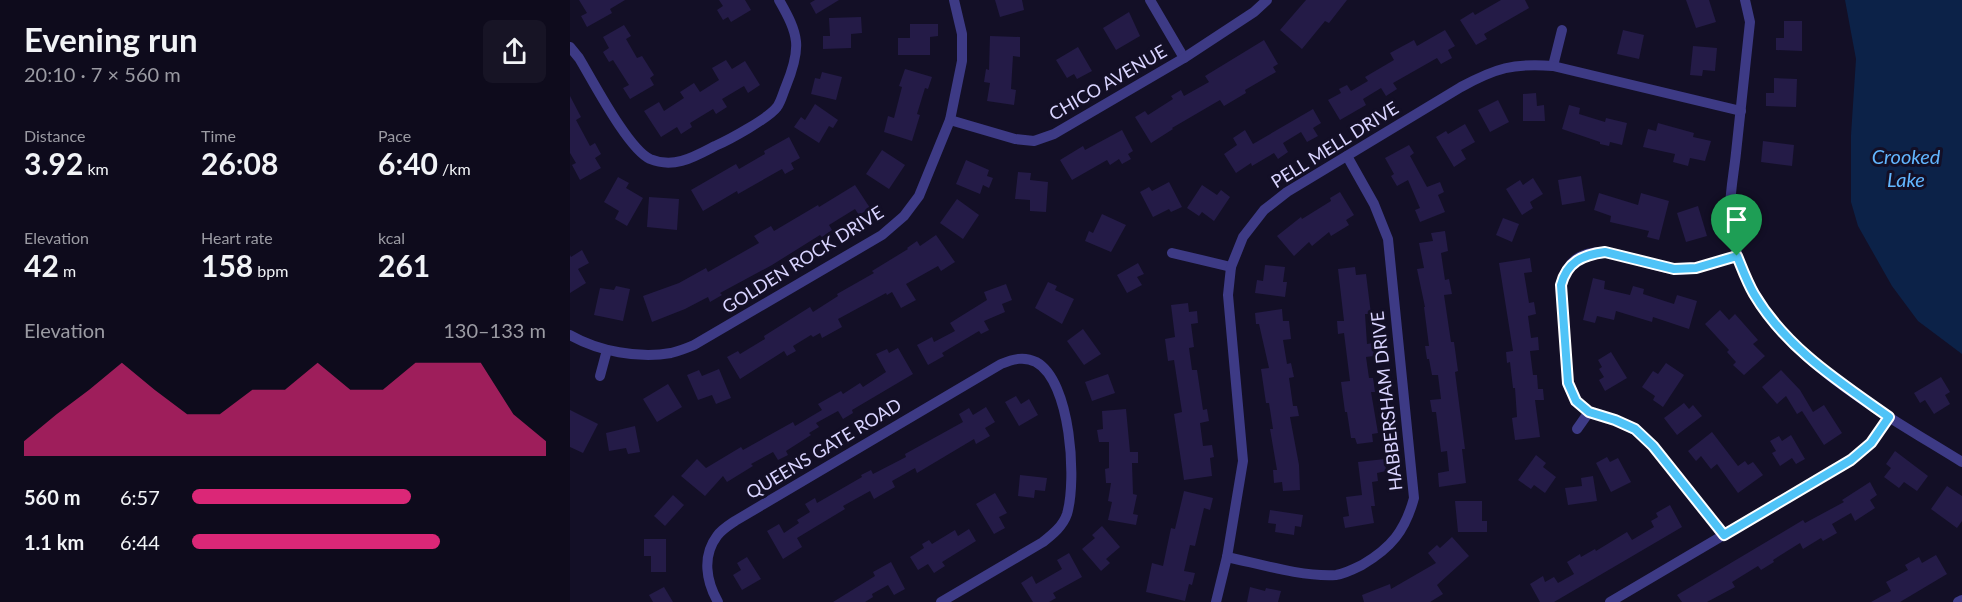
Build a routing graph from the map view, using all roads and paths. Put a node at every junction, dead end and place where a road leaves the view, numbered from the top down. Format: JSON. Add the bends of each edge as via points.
{"nodes":[{"id":1,"x":779,"y":0,"type":"edge"},
{"id":2,"x":954,"y":0,"type":"edge"},
{"id":3,"x":1150,"y":0,"type":"edge"},
{"id":4,"x":1267,"y":0,"type":"edge"},
{"id":5,"x":1746,"y":0,"type":"edge"},
{"id":6,"x":1562,"y":30,"type":"dead end"},
{"id":7,"x":570,"y":47,"type":"edge"},
{"id":8,"x":1184,"y":58,"type":"junction"},
{"id":9,"x":1553,"y":66,"type":"junction"},
{"id":10,"x":1741,"y":111,"type":"junction"},
{"id":11,"x":950,"y":120,"type":"junction"},
{"id":12,"x":1347,"y":156,"type":"junction"},
{"id":13,"x":1172,"y":253,"type":"dead end"},
{"id":14,"x":1737,"y":256,"type":"junction"},
{"id":15,"x":1231,"y":267,"type":"junction"},
{"id":16,"x":570,"y":335,"type":"edge"},
{"id":17,"x":607,"y":350,"type":"junction"},
{"id":18,"x":600,"y":376,"type":"dead end"},
{"id":19,"x":1589,"y":412,"type":"junction"},
{"id":20,"x":1889,"y":417,"type":"junction"},
{"id":21,"x":1577,"y":429,"type":"dead end"},
{"id":22,"x":1962,"y":462,"type":"edge"},
{"id":23,"x":1724,"y":535,"type":"junction"},
{"id":24,"x":1227,"y":557,"type":"junction"},
{"id":25,"x":718,"y":602,"type":"edge"},
{"id":26,"x":940,"y":602,"type":"edge"},
{"id":27,"x":1216,"y":602,"type":"edge"},
{"id":28,"x":1610,"y":602,"type":"edge"}],
"edges":[{"from":1,"to":7,"type":"street","via":[[794,26],[797,44],[793,69],[777,108],[739,134],[687,160],[668,163],[648,158],[631,142]]},
{"from":2,"to":11,"type":"street","name":"GOLDEN ROCK DRIVE","via":[[962,34],[962,61]]},
{"from":3,"to":8,"type":"street"},
{"from":4,"to":8,"type":"street","name":"CHICO AVENUE"},
{"from":5,"to":10,"type":"street","via":[[1750,22]]},
{"from":6,"to":9,"type":"street"},
{"from":8,"to":11,"type":"street","name":"CHICO AVENUE","via":[[1054,134],[1034,141]]},
{"from":9,"to":10,"type":"street","name":"PELL MELL DRIVE"},
{"from":9,"to":12,"type":"street","name":"PELL MELL DRIVE","via":[[1526,64],[1490,72]]},
{"from":10,"to":14,"type":"street","via":[[1730,215]]},
{"from":11,"to":17,"type":"street","name":"GOLDEN ROCK DRIVE","via":[[919,196],[882,235],[694,345],[671,353],[647,355]]},
{"from":12,"to":15,"type":"street","name":"PELL MELL DRIVE","via":[[1264,210],[1243,237]]},
{"from":12,"to":24,"type":"street","name":"HABBERSHAM DRIVE","via":[[1388,239],[1414,498],[1396,538],[1379,555],[1338,575]]},
{"from":13,"to":15,"type":"street"},
{"from":14,"to":19,"type":"street","via":[[1696,268],[1674,269],[1605,252],[1586,254],[1572,262],[1561,285],[1568,383],[1576,401]]},
{"from":14,"to":20,"type":"street","via":[[1753,293],[1783,333],[1822,370]]},
{"from":15,"to":24,"type":"street","name":"PELL MELL DRIVE","via":[[1228,295],[1243,460]]},
{"from":16,"to":17,"type":"street","name":"GOLDEN ROCK DRIVE"},
{"from":17,"to":18,"type":"street"},
{"from":19,"to":21,"type":"street"},
{"from":19,"to":23,"type":"street","via":[[1635,429]]},
{"from":20,"to":22,"type":"street"},
{"from":20,"to":23,"type":"street","via":[[1871,443],[1851,460]]},
{"from":23,"to":28,"type":"street"},
{"from":24,"to":27,"type":"street","name":"PELL MELL DRIVE"},
{"from":25,"to":26,"type":"street","name":"QUEENS GATE ROAD","via":[[707,571],[708,551],[718,534],[745,514],[1001,364],[1017,358],[1036,362],[1048,373],[1058,393],[1069,431],[1072,476],[1066,515],[1058,530],[1043,542]]}]}
